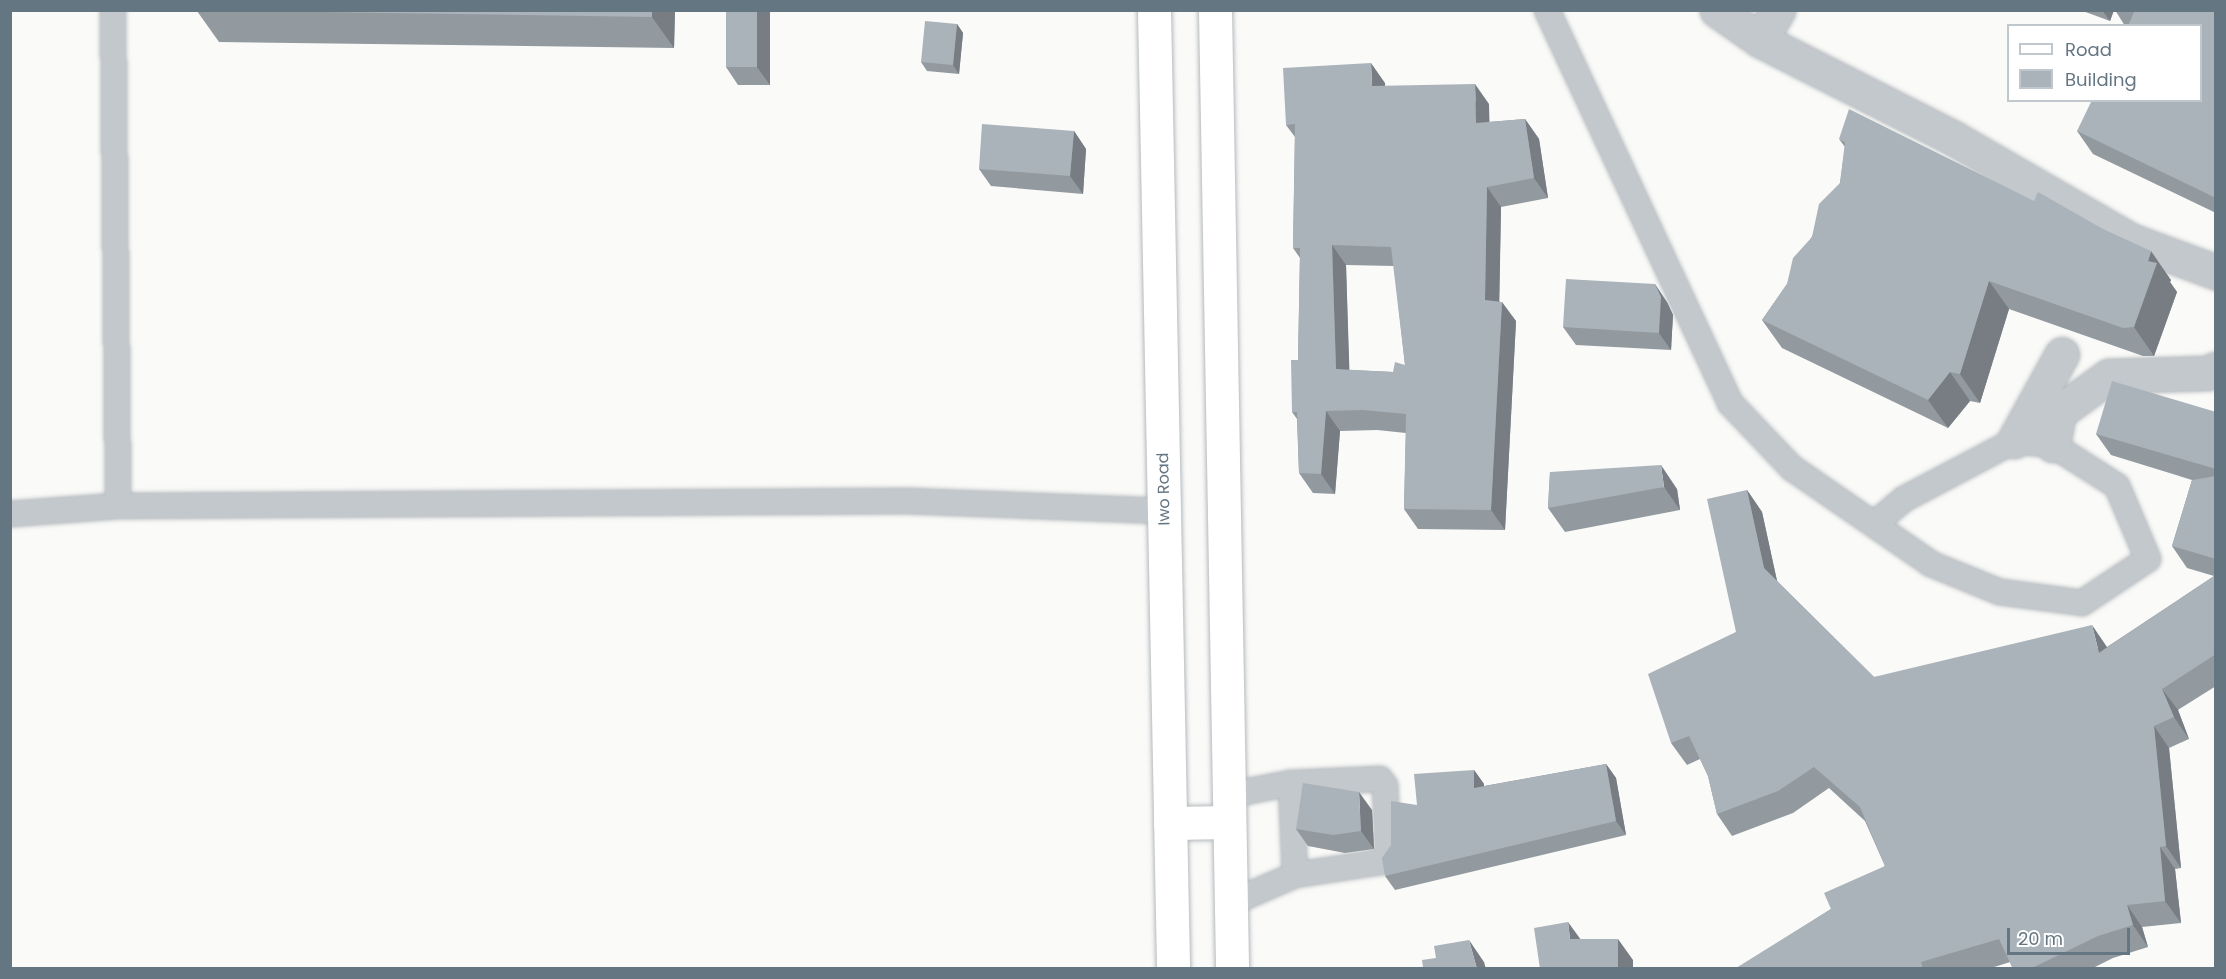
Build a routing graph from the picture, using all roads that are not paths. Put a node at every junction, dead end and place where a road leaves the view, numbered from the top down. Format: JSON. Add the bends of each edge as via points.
{"nodes":[{"id":1,"x":113,"y":10,"type":"edge"},
{"id":2,"x":1154,"y":10,"type":"edge"},
{"id":3,"x":1215,"y":10,"type":"edge"},
{"id":4,"x":1547,"y":10,"type":"edge"},
{"id":5,"x":1717,"y":10,"type":"edge"},
{"id":6,"x":1778,"y":10,"type":"edge"},
{"id":7,"x":1760,"y":40,"type":"junction"},
{"id":8,"x":2216,"y":273,"type":"edge"},
{"id":9,"x":2062,"y":354,"type":"dead end"},
{"id":10,"x":2216,"y":369,"type":"edge"},
{"id":11,"x":2014,"y":441,"type":"junction"},
{"id":12,"x":2053,"y":446,"type":"junction"},
{"id":13,"x":118,"y":506,"type":"junction"},
{"id":14,"x":1165,"y":511,"type":"junction"},
{"id":15,"x":10,"y":514,"type":"edge"},
{"id":16,"x":1874,"y":524,"type":"junction"},
{"id":17,"x":1291,"y":783,"type":"junction"},
{"id":18,"x":1229,"y":808,"type":"junction"},
{"id":19,"x":1170,"y":823,"type":"junction"},
{"id":20,"x":1295,"y":875,"type":"junction"},
{"id":21,"x":1231,"y":903,"type":"junction"},
{"id":22,"x":1173,"y":969,"type":"edge"},
{"id":23,"x":1232,"y":969,"type":"edge"}],
"edges":[{"from":1,"to":13,"type":"lane"},
{"from":2,"to":14,"type":"main road","name":"Iwo Road"},
{"from":3,"to":18,"type":"main road"},
{"from":4,"to":16,"type":"lane","via":[[1730,403],[1792,468]]},
{"from":5,"to":7,"type":"street"},
{"from":6,"to":7,"type":"street"},
{"from":7,"to":8,"type":"street","via":[[1954,139],[2132,242]]},
{"from":9,"to":11,"type":"street"},
{"from":10,"to":12,"type":"street","via":[[2197,374],[2109,376],[2059,412]]},
{"from":11,"to":12,"type":"lane"},
{"from":11,"to":16,"type":"lane","via":[[1904,499]]},
{"from":12,"to":16,"type":"lane","via":[[2117,486],[2148,559],[2082,603],[2000,592],[1931,564]]},
{"from":13,"to":14,"type":"lane","via":[[907,501]]},
{"from":13,"to":15,"type":"lane"},
{"from":14,"to":19,"type":"main road","name":"Iwo Road"},
{"from":17,"to":18,"type":"lane"},
{"from":17,"to":20,"type":"lane"},
{"from":17,"to":20,"type":"lane","via":[[1380,779],[1385,786],[1388,848],[1387,857],[1381,862]]},
{"from":18,"to":19,"type":"main road"},
{"from":18,"to":21,"type":"main road"},
{"from":19,"to":22,"type":"main road","name":"Iwo Road"},
{"from":20,"to":21,"type":"lane"},
{"from":21,"to":23,"type":"main road"}]}
